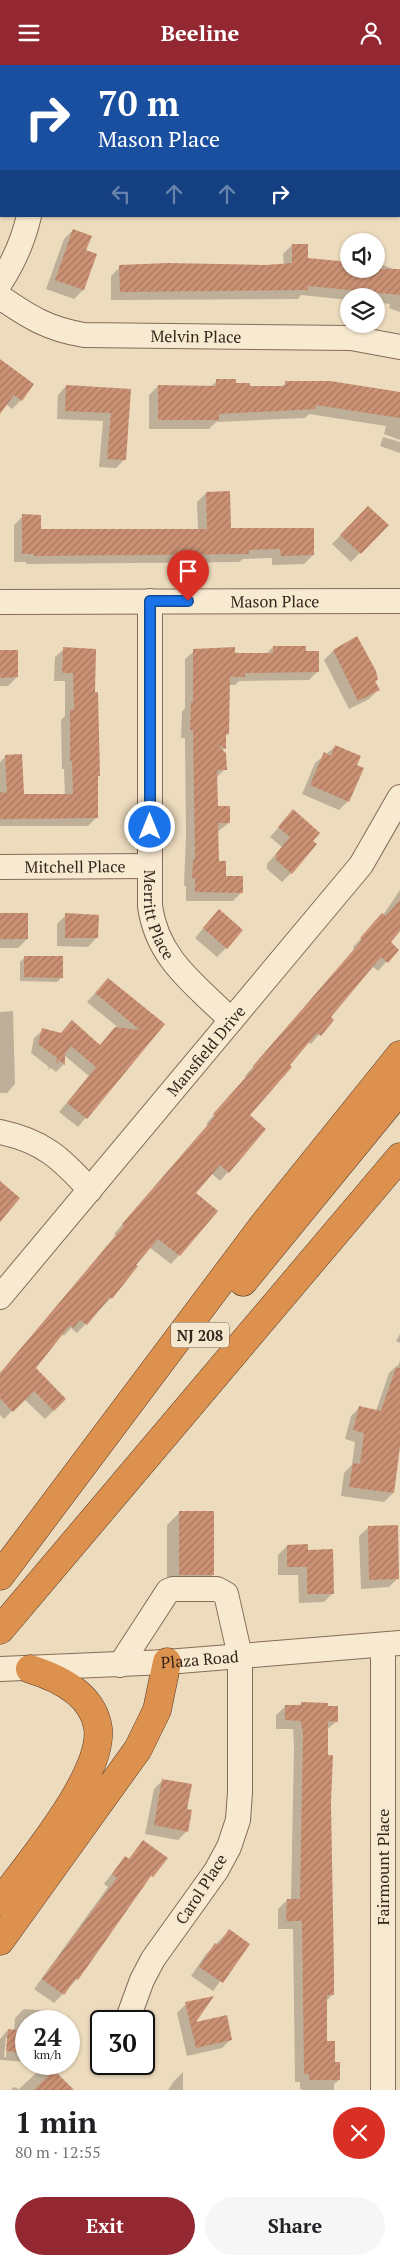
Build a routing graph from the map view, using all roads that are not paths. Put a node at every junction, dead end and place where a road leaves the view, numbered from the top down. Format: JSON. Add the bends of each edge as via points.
{"nodes":[{"id":1,"x":28,"y":217,"type":"edge"},
{"id":2,"x":0,"y":283,"type":"edge"},
{"id":3,"x":0,"y":297,"type":"edge"},
{"id":4,"x":400,"y":347,"type":"edge"},
{"id":5,"x":150,"y":601,"type":"junction"},
{"id":6,"x":400,"y":601,"type":"edge"},
{"id":7,"x":0,"y":602,"type":"edge"},
{"id":8,"x":400,"y":797,"type":"edge"},
{"id":9,"x":150,"y":866,"type":"junction"},
{"id":10,"x":0,"y":867,"type":"edge"},
{"id":11,"x":232,"y":1020,"type":"junction"},
{"id":12,"x":400,"y":1055,"type":"edge"},
{"id":13,"x":400,"y":1090,"type":"edge"},
{"id":14,"x":0,"y":1132,"type":"edge"},
{"id":15,"x":400,"y":1157,"type":"edge"},
{"id":16,"x":90,"y":1189,"type":"junction"},
{"id":17,"x":0,"y":1297,"type":"edge"},
{"id":18,"x":0,"y":1578,"type":"edge"},
{"id":19,"x":4,"y":1625,"type":"edge"},
{"id":20,"x":392,"y":1644,"type":"edge"},
{"id":21,"x":240,"y":1656,"type":"junction"},
{"id":22,"x":168,"y":1662,"type":"junction"},
{"id":23,"x":120,"y":1665,"type":"junction"},
{"id":24,"x":0,"y":1669,"type":"edge"},
{"id":25,"x":30,"y":1669,"type":"junction"},
{"id":26,"x":0,"y":1902,"type":"edge"},
{"id":27,"x":0,"y":1941,"type":"edge"},
{"id":28,"x":131,"y":2010,"type":"edge"},
{"id":29,"x":383,"y":2090,"type":"edge"}],
"edges":[{"from":1,"to":2,"type":"street","via":[[24,238]]},
{"from":3,"to":4,"type":"street","name":"Melvin Place","via":[[34,321],[84,335],[351,338]]},
{"from":5,"to":6,"type":"street","name":"Mason Place"},
{"from":5,"to":7,"type":"street","name":"Mason Place"},
{"from":5,"to":9,"type":"street","name":"Merritt Place"},
{"from":8,"to":11,"type":"street","name":"Mansfield Drive","via":[[362,865]]},
{"from":9,"to":10,"type":"street","name":"Mitchell Place"},
{"from":9,"to":11,"type":"street","name":"Merritt Place","via":[[150,906],[160,942],[170,958]]},
{"from":11,"to":16,"type":"street","name":"Mansfield Drive"},
{"from":12,"to":18,"type":"highway","via":[[264,1224]]},
{"from":13,"to":18,"type":"highway","number":"NJ 208"},
{"from":14,"to":16,"type":"street","via":[[43,1146],[62,1159]]},
{"from":15,"to":19,"type":"highway","number":"NJ 208"},
{"from":16,"to":17,"type":"street","name":"Mansfield Drive"},
{"from":20,"to":21,"type":"street","name":"Plaza Road"},
{"from":20,"to":29,"type":"street","name":"Fairmount Place"},
{"from":21,"to":22,"type":"street","name":"Plaza Road"},
{"from":21,"to":23,"type":"street","name":"Carol Place","via":[[224,1592],[217,1589],[173,1589],[168,1591]]},
{"from":21,"to":28,"type":"street","name":"Carol Place","via":[[238,1820],[216,1871],[153,1959]]},
{"from":22,"to":23,"type":"street","name":"Plaza Road"},
{"from":22,"to":27,"type":"highway","via":[[157,1710],[138,1749]]},
{"from":23,"to":25,"type":"street","name":"Plaza Road"},
{"from":24,"to":25,"type":"street","name":"Plaza Road"},
{"from":25,"to":26,"type":"highway","via":[[66,1683],[78,1694],[93,1712],[98,1729],[97,1748],[79,1790]]}]}
